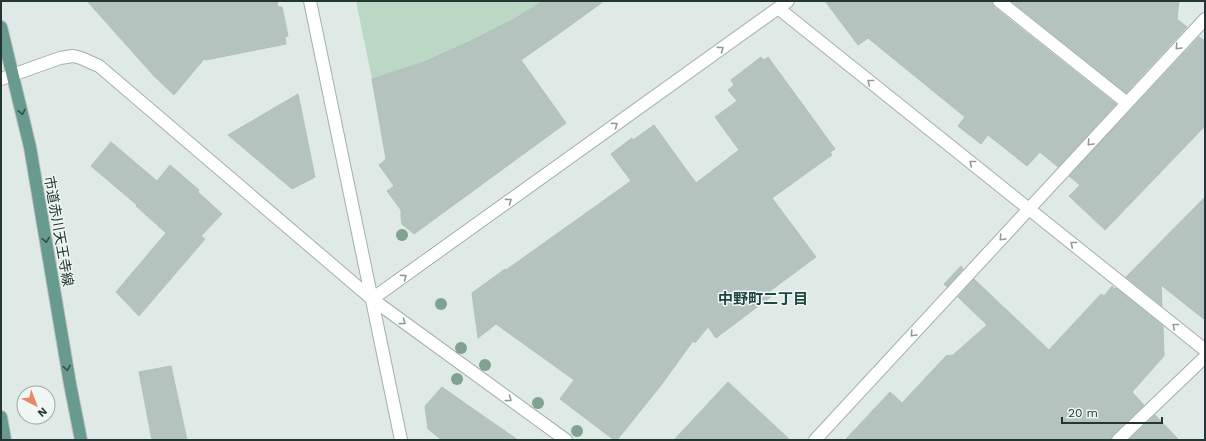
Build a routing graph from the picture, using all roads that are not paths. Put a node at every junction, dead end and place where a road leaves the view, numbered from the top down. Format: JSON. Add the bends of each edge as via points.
{"nodes":[{"id":1,"x":310,"y":1,"type":"edge"},
{"id":2,"x":999,"y":1,"type":"edge"},
{"id":3,"x":783,"y":4,"type":"edge"},
{"id":4,"x":1205,"y":19,"type":"edge"},
{"id":5,"x":1,"y":27,"type":"edge"},
{"id":6,"x":13,"y":74,"type":"junction"},
{"id":7,"x":1,"y":78,"type":"edge"},
{"id":8,"x":1127,"y":103,"type":"junction"},
{"id":9,"x":1029,"y":209,"type":"junction"},
{"id":10,"x":372,"y":299,"type":"junction"},
{"id":11,"x":1205,"y":350,"type":"edge"},
{"id":12,"x":1205,"y":357,"type":"edge"},
{"id":13,"x":1,"y":418,"type":"edge"},
{"id":14,"x":5,"y":440,"type":"edge"},
{"id":15,"x":81,"y":440,"type":"edge"},
{"id":16,"x":401,"y":440,"type":"edge"},
{"id":17,"x":566,"y":440,"type":"edge"},
{"id":18,"x":815,"y":440,"type":"edge"},
{"id":19,"x":1118,"y":440,"type":"edge"}],
"edges":[{"from":1,"to":10,"type":"street"},
{"from":2,"to":8,"type":"street"},
{"from":9,"to":3,"type":"street","one_way":true},
{"from":10,"to":3,"type":"street","one_way":true},
{"from":4,"to":8,"type":"street","one_way":true},
{"from":5,"to":6,"type":"main road","name":"市道赤川天王寺線"},
{"from":6,"to":7,"type":"street"},
{"from":6,"to":10,"type":"street","via":[[73,56],[99,66]]},
{"from":6,"to":15,"type":"main road","name":"市道赤川天王寺線","one_way":true,"via":[[30,147]]},
{"from":8,"to":9,"type":"street","one_way":true},
{"from":11,"to":9,"type":"street","one_way":true},
{"from":9,"to":18,"type":"street","one_way":true},
{"from":10,"to":16,"type":"street"},
{"from":10,"to":17,"type":"street","one_way":true},
{"from":12,"to":19,"type":"street"},
{"from":13,"to":14,"type":"main road"}]}
